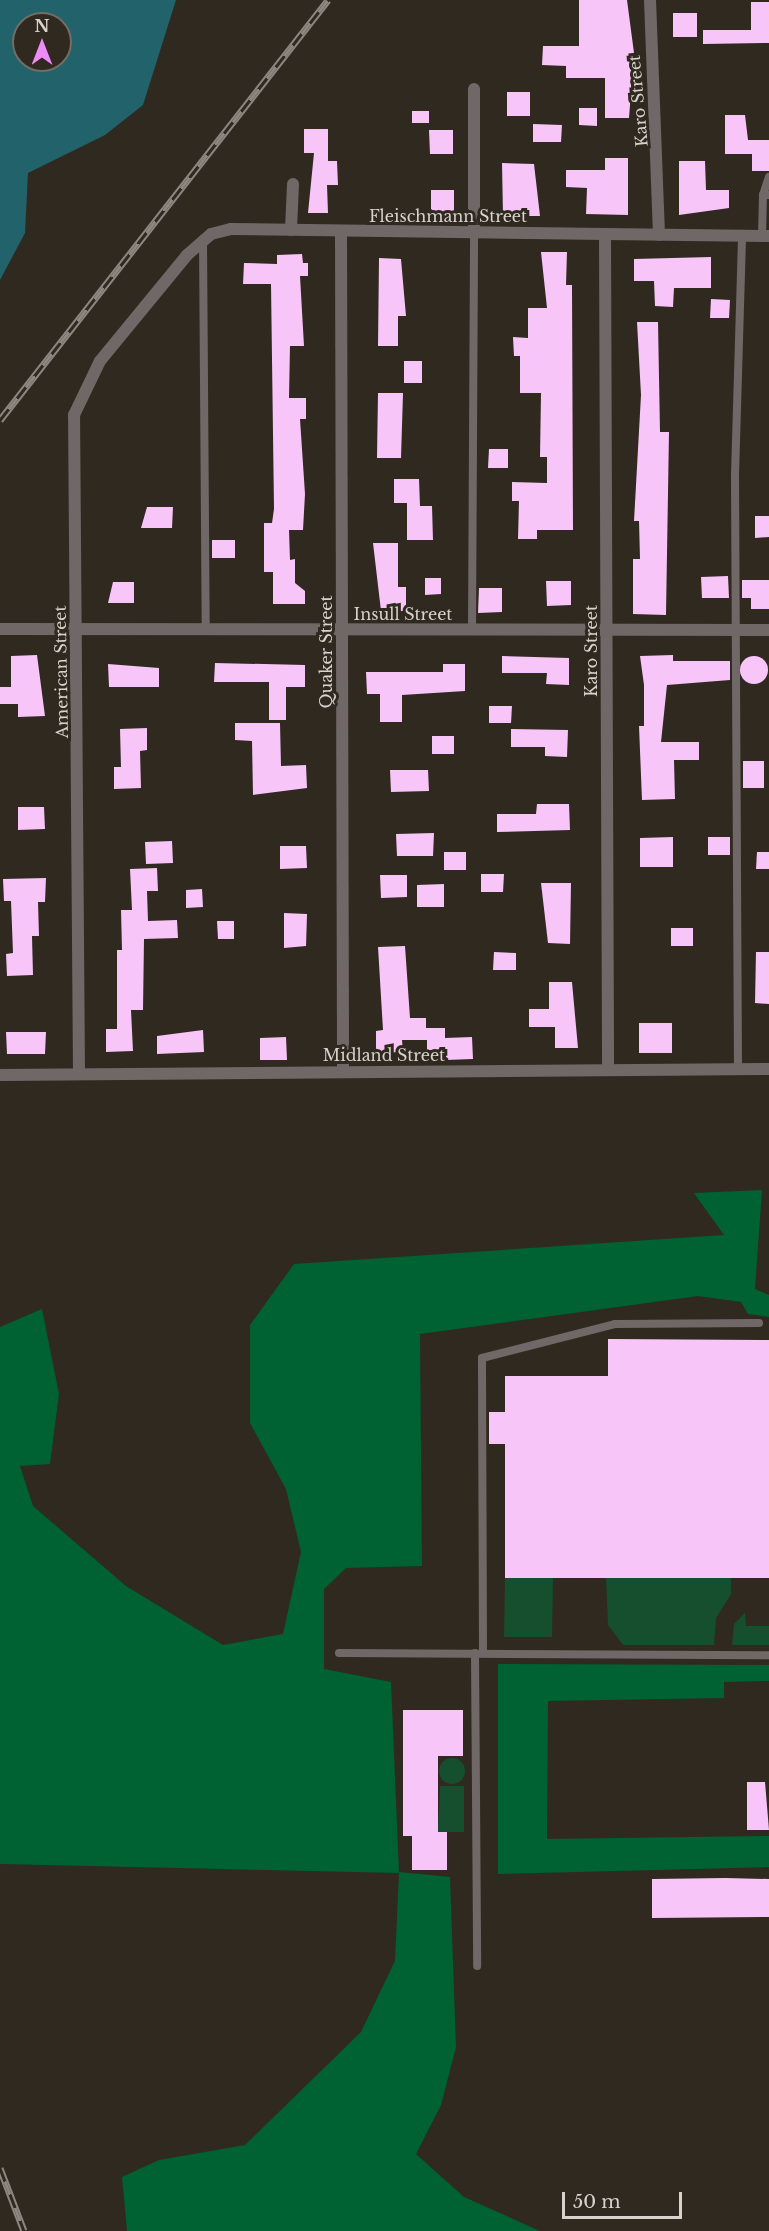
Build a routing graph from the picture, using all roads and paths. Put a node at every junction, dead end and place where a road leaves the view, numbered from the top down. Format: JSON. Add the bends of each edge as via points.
{"nodes":[{"id":1,"x":650,"y":0,"type":"edge"},
{"id":2,"x":474,"y":90,"type":"dead end"},
{"id":3,"x":769,"y":177,"type":"edge"},
{"id":4,"x":293,"y":184,"type":"dead end"},
{"id":5,"x":766,"y":195,"type":"edge"},
{"id":6,"x":291,"y":230,"type":"junction"},
{"id":7,"x":341,"y":232,"type":"junction"},
{"id":8,"x":474,"y":232,"type":"junction"},
{"id":9,"x":605,"y":234,"type":"junction"},
{"id":10,"x":658,"y":235,"type":"junction"},
{"id":11,"x":742,"y":236,"type":"junction"},
{"id":12,"x":766,"y":236,"type":"edge"},
{"id":13,"x":203,"y":239,"type":"junction"},
{"id":14,"x":154,"y":295,"type":"joint"},
{"id":15,"x":0,"y":629,"type":"edge"},
{"id":16,"x":737,"y":630,"type":"junction"},
{"id":17,"x":769,"y":630,"type":"edge"},
{"id":18,"x":79,"y":631,"type":"junction"},
{"id":19,"x":206,"y":631,"type":"junction"},
{"id":20,"x":343,"y":631,"type":"junction"},
{"id":21,"x":472,"y":631,"type":"junction"},
{"id":22,"x":607,"y":632,"type":"junction"},
{"id":23,"x":608,"y":1068,"type":"junction"},
{"id":24,"x":738,"y":1069,"type":"junction"},
{"id":25,"x":769,"y":1069,"type":"edge"},
{"id":26,"x":343,"y":1072,"type":"junction"},
{"id":27,"x":79,"y":1074,"type":"junction"},
{"id":28,"x":0,"y":1075,"type":"edge"},
{"id":29,"x":759,"y":1323,"type":"dead end"},
{"id":30,"x":339,"y":1653,"type":"dead end"},
{"id":31,"x":479,"y":1653,"type":"junction"},
{"id":32,"x":769,"y":1655,"type":"edge"},
{"id":33,"x":477,"y":1966,"type":"dead end"}],
"edges":[{"from":1,"to":10,"type":"street","name":"Karo Street"},
{"from":2,"to":8,"type":"street"},
{"from":3,"to":5,"type":"lane"},
{"from":4,"to":6,"type":"street"},
{"from":5,"to":12,"type":"lane"},
{"from":6,"to":7,"type":"street","name":"Fleischmann Street"},
{"from":6,"to":13,"type":"street","name":"Fleischmann Street","via":[[231,229]]},
{"from":7,"to":8,"type":"street","name":"Fleischmann Street"},
{"from":7,"to":20,"type":"street","name":"Quaker Street"},
{"from":8,"to":9,"type":"street","name":"Fleischmann Street"},
{"from":8,"to":21,"type":"lane"},
{"from":9,"to":10,"type":"street","name":"Fleischmann Street"},
{"from":9,"to":22,"type":"street","name":"Karo Street"},
{"from":10,"to":11,"type":"street","name":"Fleischmann Street"},
{"from":11,"to":12,"type":"street","name":"Fleischmann Street"},
{"from":11,"to":16,"type":"lane"},
{"from":13,"to":14,"type":"street","name":"Fleischmann Street"},
{"from":13,"to":19,"type":"lane"},
{"from":14,"to":18,"type":"street","name":"American Street","via":[[89,377],[74,416]]},
{"from":15,"to":18,"type":"street","name":"Insull Street"},
{"from":16,"to":17,"type":"street","name":"Insull Street"},
{"from":16,"to":22,"type":"street","name":"Insull Street"},
{"from":16,"to":24,"type":"lane"},
{"from":18,"to":19,"type":"street","name":"Insull Street"},
{"from":18,"to":27,"type":"street","name":"American Street"},
{"from":19,"to":20,"type":"street","name":"Insull Street"},
{"from":20,"to":21,"type":"street","name":"Insull Street"},
{"from":20,"to":26,"type":"street","name":"Quaker Street"},
{"from":21,"to":22,"type":"street","name":"Insull Street"},
{"from":22,"to":23,"type":"street","name":"Karo Street"},
{"from":23,"to":24,"type":"street","name":"Midland Street"},
{"from":23,"to":26,"type":"street","name":"Midland Street"},
{"from":24,"to":25,"type":"street","name":"Midland Street"},
{"from":26,"to":27,"type":"street","name":"Midland Street"},
{"from":27,"to":28,"type":"street","name":"Midland Street"},
{"from":29,"to":31,"type":"lane","via":[[615,1324],[482,1358]]},
{"from":30,"to":31,"type":"lane"},
{"from":31,"to":32,"type":"lane"},
{"from":31,"to":33,"type":"lane"}]}
